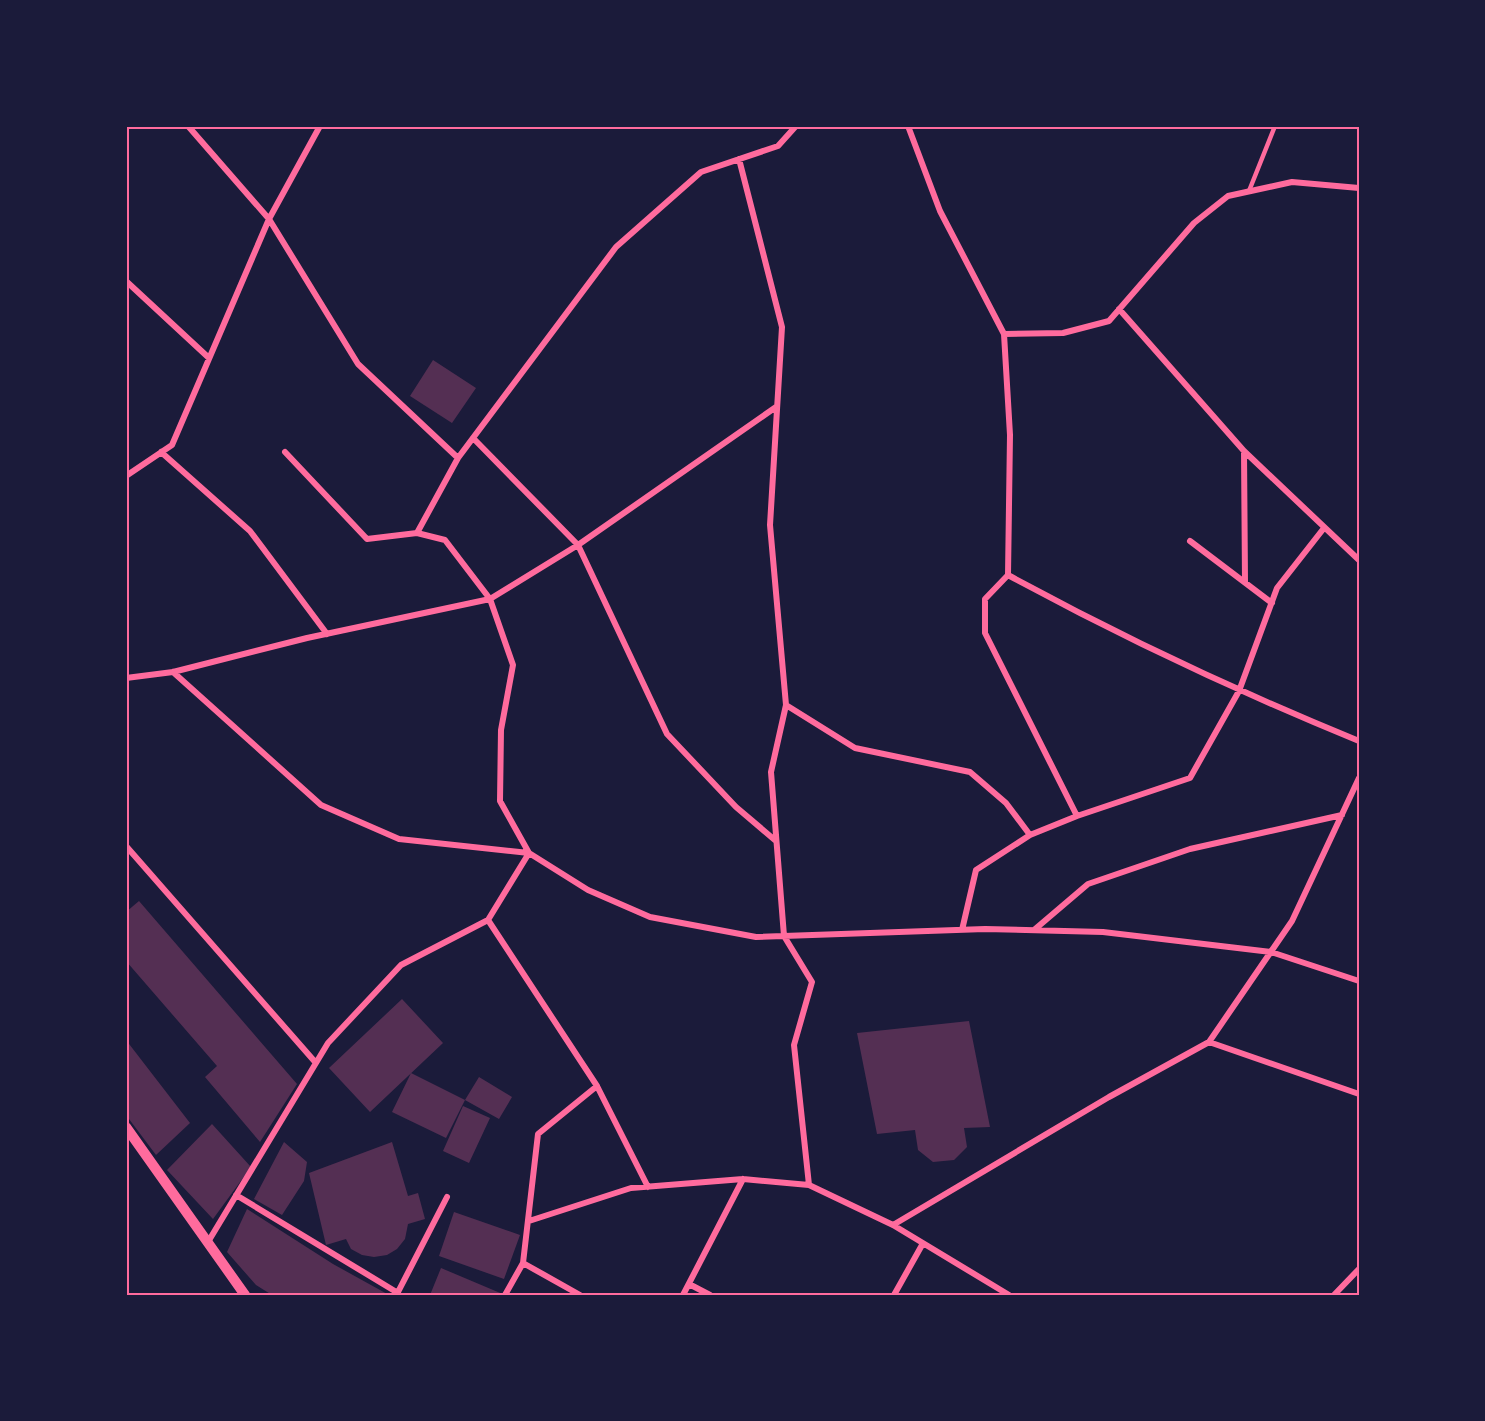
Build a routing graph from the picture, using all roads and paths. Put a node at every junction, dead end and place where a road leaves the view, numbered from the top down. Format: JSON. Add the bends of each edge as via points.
{"nodes":[{"id":1,"x":188,"y":126,"type":"edge"},
{"id":2,"x":320,"y":126,"type":"edge"},
{"id":3,"x":796,"y":126,"type":"edge"},
{"id":4,"x":908,"y":126,"type":"edge"},
{"id":5,"x":1275,"y":126,"type":"edge"},
{"id":6,"x":739,"y":159,"type":"junction"},
{"id":7,"x":1359,"y":188,"type":"edge"},
{"id":8,"x":1250,"y":191,"type":"junction"},
{"id":9,"x":269,"y":219,"type":"junction"},
{"id":10,"x":126,"y":281,"type":"edge"},
{"id":11,"x":1119,"y":309,"type":"junction"},
{"id":12,"x":1004,"y":334,"type":"junction"},
{"id":13,"x":209,"y":358,"type":"junction"},
{"id":14,"x":776,"y":407,"type":"junction"},
{"id":15,"x":473,"y":438,"type":"junction"},
{"id":16,"x":1244,"y":451,"type":"junction"},
{"id":17,"x":161,"y":452,"type":"junction"},
{"id":18,"x":285,"y":452,"type":"dead end"},
{"id":19,"x":458,"y":458,"type":"junction"},
{"id":20,"x":126,"y":476,"type":"edge"},
{"id":21,"x":1324,"y":528,"type":"junction"},
{"id":22,"x":417,"y":533,"type":"junction"},
{"id":23,"x":1190,"y":541,"type":"dead end"},
{"id":24,"x":578,"y":545,"type":"junction"},
{"id":25,"x":1359,"y":560,"type":"edge"},
{"id":26,"x":1008,"y":575,"type":"junction"},
{"id":27,"x":1245,"y":582,"type":"junction"},
{"id":28,"x":490,"y":599,"type":"junction"},
{"id":29,"x":1272,"y":603,"type":"junction"},
{"id":30,"x":327,"y":633,"type":"junction"},
{"id":31,"x":173,"y":672,"type":"junction"},
{"id":32,"x":126,"y":678,"type":"edge"},
{"id":33,"x":1239,"y":692,"type":"junction"},
{"id":34,"x":786,"y":705,"type":"junction"},
{"id":35,"x":1359,"y":741,"type":"edge"},
{"id":36,"x":1359,"y":778,"type":"edge"},
{"id":37,"x":1342,"y":815,"type":"junction"},
{"id":38,"x":1077,"y":816,"type":"junction"},
{"id":39,"x":1030,"y":835,"type":"junction"},
{"id":40,"x":776,"y":841,"type":"junction"},
{"id":41,"x":126,"y":846,"type":"edge"},
{"id":42,"x":529,"y":854,"type":"junction"},
{"id":43,"x":488,"y":920,"type":"junction"},
{"id":44,"x":962,"y":930,"type":"junction"},
{"id":45,"x":1034,"y":930,"type":"junction"},
{"id":46,"x":784,"y":936,"type":"junction"},
{"id":47,"x":1271,"y":952,"type":"junction"},
{"id":48,"x":1359,"y":981,"type":"edge"},
{"id":49,"x":1209,"y":1042,"type":"junction"},
{"id":50,"x":316,"y":1063,"type":"junction"},
{"id":51,"x":597,"y":1086,"type":"junction"},
{"id":52,"x":1359,"y":1094,"type":"edge"},
{"id":53,"x":126,"y":1127,"type":"edge"},
{"id":54,"x":743,"y":1179,"type":"junction"},
{"id":55,"x":808,"y":1185,"type":"junction"},
{"id":56,"x":648,"y":1187,"type":"junction"},
{"id":57,"x":236,"y":1195,"type":"junction"},
{"id":58,"x":447,"y":1197,"type":"dead end"},
{"id":59,"x":529,"y":1221,"type":"junction"},
{"id":60,"x":893,"y":1225,"type":"junction"},
{"id":61,"x":208,"y":1242,"type":"junction"},
{"id":62,"x":922,"y":1245,"type":"junction"},
{"id":63,"x":523,"y":1263,"type":"junction"},
{"id":64,"x":1359,"y":1269,"type":"edge"},
{"id":65,"x":689,"y":1284,"type":"junction"},
{"id":66,"x":397,"y":1294,"type":"edge"},
{"id":67,"x":245,"y":1295,"type":"edge"},
{"id":68,"x":505,"y":1295,"type":"edge"},
{"id":69,"x":580,"y":1295,"type":"edge"},
{"id":70,"x":683,"y":1295,"type":"edge"},
{"id":71,"x":710,"y":1295,"type":"edge"},
{"id":72,"x":894,"y":1295,"type":"edge"},
{"id":73,"x":1009,"y":1295,"type":"edge"},
{"id":74,"x":1334,"y":1295,"type":"edge"}],
"edges":[{"from":1,"to":9,"type":"street"},
{"from":2,"to":9,"type":"street"},
{"from":3,"to":6,"type":"street","via":[[778,146]]},
{"from":4,"to":12,"type":"street","via":[[940,211]]},
{"from":5,"to":8,"type":"lane"},
{"from":6,"to":14,"type":"street","via":[[782,327]]},
{"from":6,"to":15,"type":"street","via":[[701,172],[616,247]]},
{"from":7,"to":8,"type":"street","via":[[1292,182]]},
{"from":8,"to":11,"type":"street","via":[[1228,196],[1194,223]]},
{"from":9,"to":13,"type":"street"},
{"from":9,"to":19,"type":"street","via":[[358,364]]},
{"from":10,"to":13,"type":"street"},
{"from":11,"to":12,"type":"street","via":[[1109,321],[1063,333]]},
{"from":11,"to":16,"type":"street"},
{"from":12,"to":26,"type":"street","via":[[1010,435]]},
{"from":13,"to":17,"type":"street","via":[[172,445]]},
{"from":14,"to":24,"type":"street"},
{"from":14,"to":34,"type":"street","via":[[770,525]]},
{"from":15,"to":19,"type":"street"},
{"from":15,"to":24,"type":"street"},
{"from":16,"to":21,"type":"street"},
{"from":16,"to":27,"type":"street"},
{"from":17,"to":20,"type":"street"},
{"from":17,"to":30,"type":"street","via":[[250,531]]},
{"from":18,"to":22,"type":"street","via":[[367,539]]},
{"from":19,"to":22,"type":"street"},
{"from":21,"to":25,"type":"street"},
{"from":21,"to":29,"type":"street","via":[[1277,588]]},
{"from":22,"to":28,"type":"street","via":[[445,540]]},
{"from":23,"to":27,"type":"street"},
{"from":24,"to":28,"type":"street"},
{"from":24,"to":40,"type":"street","via":[[667,734],[736,807]]},
{"from":26,"to":33,"type":"street"},
{"from":26,"to":38,"type":"street","via":[[985,599],[985,633]]},
{"from":27,"to":29,"type":"street"},
{"from":28,"to":30,"type":"street"},
{"from":28,"to":42,"type":"street","via":[[513,665],[501,730],[500,801]]},
{"from":29,"to":33,"type":"street"},
{"from":30,"to":31,"type":"street"},
{"from":31,"to":32,"type":"street"},
{"from":31,"to":42,"type":"street","via":[[321,805],[399,839]]},
{"from":33,"to":35,"type":"street"},
{"from":33,"to":38,"type":"street","via":[[1190,778]]},
{"from":34,"to":39,"type":"street","via":[[855,748],[970,772],[1006,803]]},
{"from":34,"to":40,"type":"street","via":[[771,772]]},
{"from":36,"to":37,"type":"street"},
{"from":37,"to":45,"type":"street","via":[[1190,849],[1088,884]]},
{"from":37,"to":47,"type":"street","via":[[1292,921]]},
{"from":38,"to":39,"type":"street"},
{"from":39,"to":44,"type":"street","via":[[976,870]]},
{"from":40,"to":46,"type":"street"},
{"from":41,"to":50,"type":"street"},
{"from":42,"to":43,"type":"street"},
{"from":42,"to":46,"type":"street","via":[[588,890],[650,917],[756,937]]},
{"from":43,"to":50,"type":"street","via":[[401,965],[328,1043]]},
{"from":43,"to":51,"type":"street"},
{"from":44,"to":45,"type":"street"},
{"from":44,"to":46,"type":"street"},
{"from":45,"to":47,"type":"street","via":[[1103,932]]},
{"from":46,"to":55,"type":"street","via":[[812,982],[794,1045]]},
{"from":47,"to":48,"type":"street"},
{"from":47,"to":49,"type":"street"},
{"from":49,"to":52,"type":"street"},
{"from":49,"to":60,"type":"street"},
{"from":50,"to":57,"type":"street"},
{"from":51,"to":56,"type":"street"},
{"from":51,"to":59,"type":"street","via":[[538,1134]]},
{"from":53,"to":61,"type":"street"},
{"from":54,"to":55,"type":"street"},
{"from":54,"to":56,"type":"street"},
{"from":54,"to":65,"type":"street"},
{"from":55,"to":60,"type":"street"},
{"from":56,"to":59,"type":"street","via":[[631,1188]]},
{"from":57,"to":61,"type":"street"},
{"from":57,"to":66,"type":"street"},
{"from":58,"to":66,"type":"street"},
{"from":59,"to":63,"type":"street"},
{"from":60,"to":62,"type":"street"},
{"from":61,"to":67,"type":"street"},
{"from":62,"to":72,"type":"street"},
{"from":62,"to":73,"type":"street"},
{"from":63,"to":68,"type":"street"},
{"from":63,"to":69,"type":"street"},
{"from":64,"to":74,"type":"street"},
{"from":65,"to":70,"type":"street"},
{"from":65,"to":71,"type":"street"}]}
